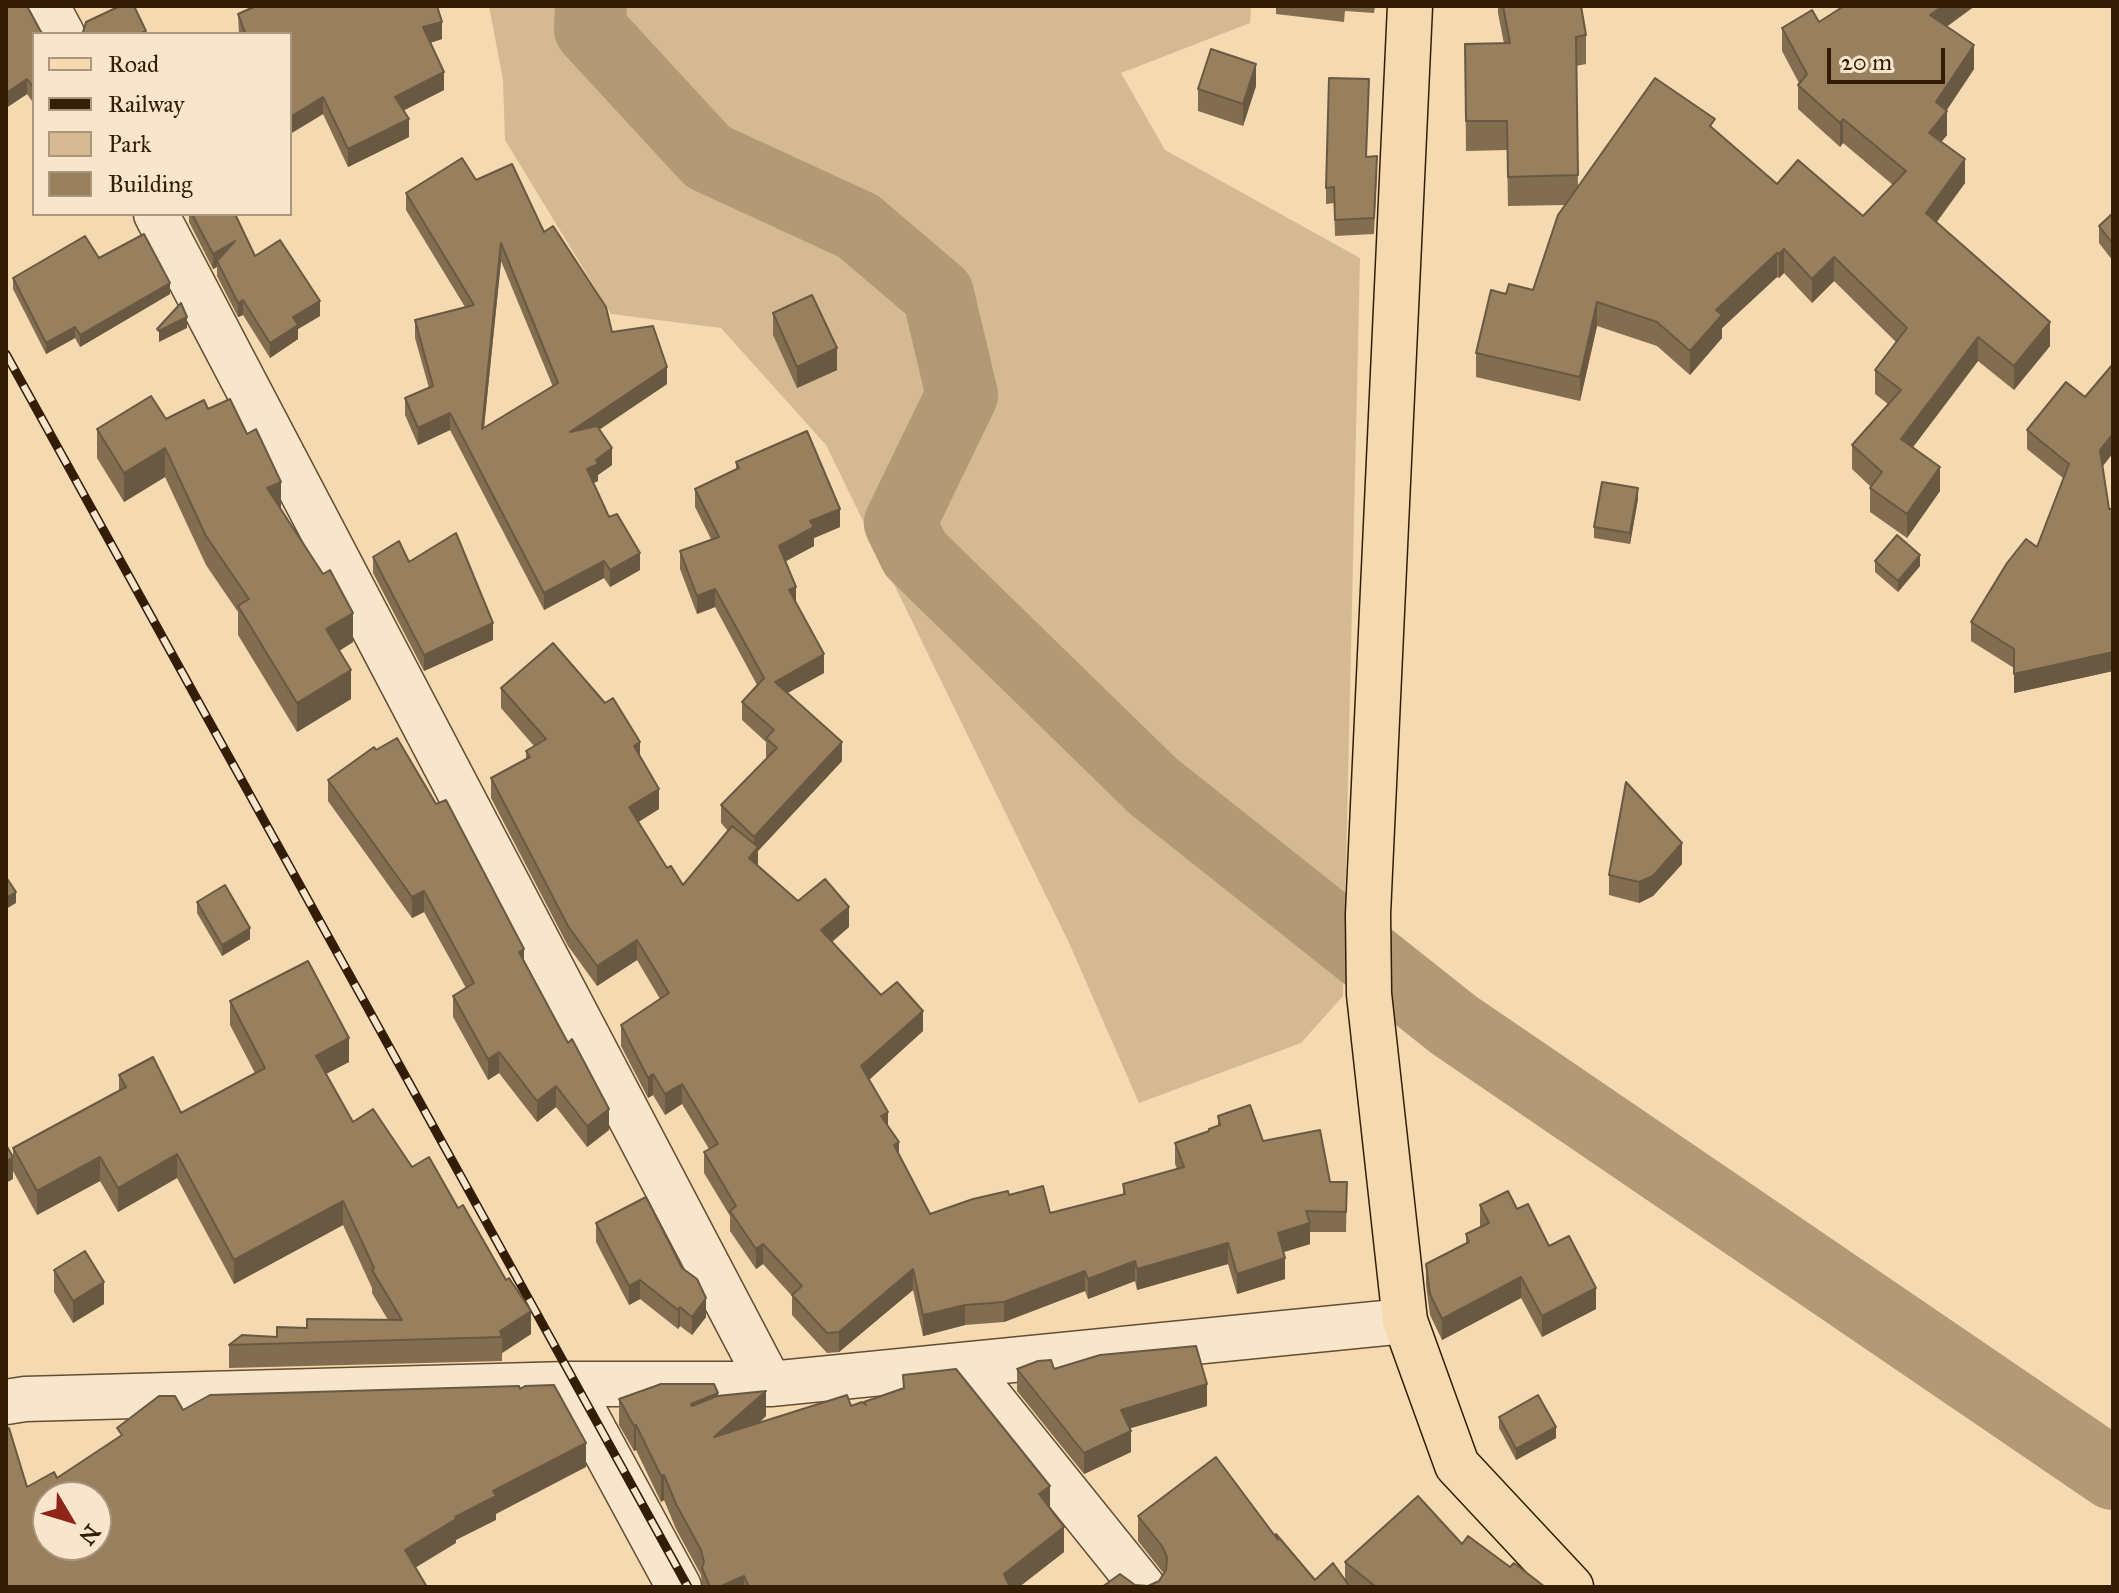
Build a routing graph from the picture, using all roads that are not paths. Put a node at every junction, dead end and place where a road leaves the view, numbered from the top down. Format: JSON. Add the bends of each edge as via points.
{"nodes":[{"id":1,"x":47,"y":6,"type":"edge"},
{"id":2,"x":1410,"y":6,"type":"edge"},
{"id":3,"x":61,"y":32,"type":"edge"},
{"id":4,"x":157,"y":216,"type":"edge"},
{"id":5,"x":1405,"y":1321,"type":"junction"},
{"id":6,"x":965,"y":1366,"type":"junction"},
{"id":7,"x":569,"y":1384,"type":"junction"},
{"id":8,"x":770,"y":1384,"type":"junction"},
{"id":9,"x":12,"y":1395,"type":"edge"},
{"id":10,"x":679,"y":1587,"type":"edge"},
{"id":11,"x":1143,"y":1587,"type":"edge"},
{"id":12,"x":1571,"y":1587,"type":"edge"}],
"edges":[{"from":1,"to":3,"type":"street"},
{"from":2,"to":5,"type":"main road","via":[[1368,914],[1369,994]]},
{"from":4,"to":8,"type":"street"},
{"from":5,"to":6,"type":"street"},
{"from":5,"to":12,"type":"main road","via":[[1457,1465]]},
{"from":6,"to":8,"type":"street"},
{"from":6,"to":11,"type":"street"},
{"from":7,"to":8,"type":"street"},
{"from":7,"to":9,"type":"street"},
{"from":7,"to":10,"type":"street"}]}
